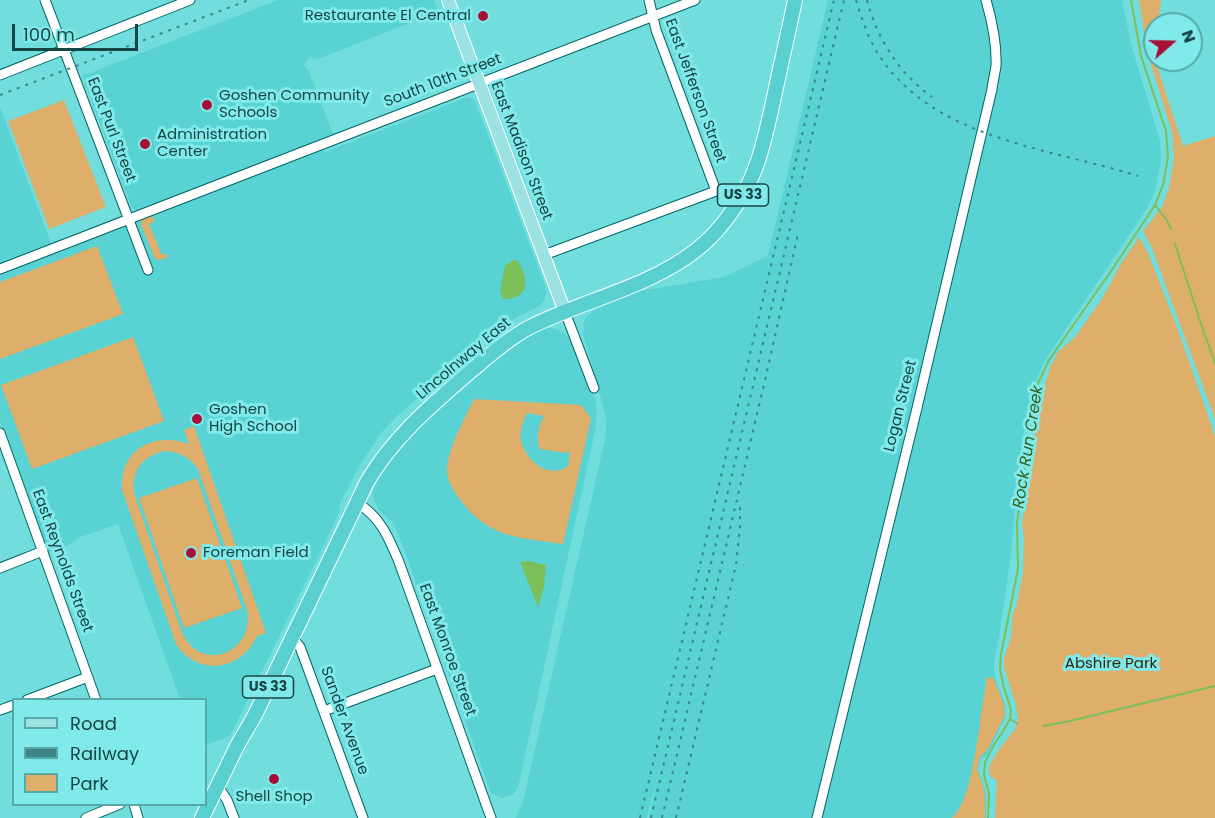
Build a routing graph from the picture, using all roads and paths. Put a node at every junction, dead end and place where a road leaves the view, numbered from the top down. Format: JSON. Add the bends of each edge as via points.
{"nodes":[{"id":1,"x":45,"y":0,"type":"edge"},
{"id":2,"x":190,"y":0,"type":"edge"},
{"id":3,"x":448,"y":0,"type":"edge"},
{"id":4,"x":649,"y":0,"type":"edge"},
{"id":5,"x":695,"y":0,"type":"edge"},
{"id":6,"x":795,"y":0,"type":"edge"},
{"id":7,"x":986,"y":0,"type":"edge"},
{"id":8,"x":653,"y":16,"type":"junction"},
{"id":9,"x":64,"y":50,"type":"junction"},
{"id":10,"x":0,"y":75,"type":"edge"},
{"id":11,"x":479,"y":83,"type":"junction"},
{"id":12,"x":129,"y":219,"type":"junction"},
{"id":13,"x":544,"y":255,"type":"junction"},
{"id":14,"x":0,"y":269,"type":"edge"},
{"id":15,"x":148,"y":270,"type":"dead end"},
{"id":16,"x":565,"y":312,"type":"junction"},
{"id":17,"x":594,"y":388,"type":"dead end"},
{"id":18,"x":0,"y":433,"type":"edge"},
{"id":19,"x":357,"y":503,"type":"junction"},
{"id":20,"x":43,"y":551,"type":"junction"},
{"id":21,"x":0,"y":567,"type":"edge"},
{"id":22,"x":292,"y":637,"type":"junction"},
{"id":23,"x":437,"y":669,"type":"junction"},
{"id":24,"x":88,"y":677,"type":"junction"},
{"id":25,"x":30,"y":698,"type":"edge"},
{"id":26,"x":96,"y":698,"type":"edge"},
{"id":27,"x":324,"y":711,"type":"junction"},
{"id":28,"x":217,"y":785,"type":"junction"},
{"id":29,"x":115,"y":806,"type":"edge"},
{"id":30,"x":86,"y":818,"type":"edge"},
{"id":31,"x":202,"y":818,"type":"edge"},
{"id":32,"x":234,"y":818,"type":"edge"},
{"id":33,"x":363,"y":818,"type":"edge"},
{"id":34,"x":491,"y":818,"type":"edge"},
{"id":35,"x":817,"y":818,"type":"edge"}],
"edges":[{"from":1,"to":9,"type":"street","name":"East Purl Street"},
{"from":2,"to":9,"type":"street"},
{"from":3,"to":11,"type":"main road","name":"East Madison Street"},
{"from":4,"to":8,"type":"street","name":"East Jefferson Street"},
{"from":5,"to":8,"type":"street","name":"South 10th Street"},
{"from":6,"to":16,"type":"highway","name":"Lincolnway East","number":"US 33","via":[[763,145],[738,204],[719,228],[684,259],[652,277]]},
{"from":7,"to":35,"type":"street","name":"Logan Street","via":[[996,52],[992,89]]},
{"from":8,"to":11,"type":"street","name":"South 10th Street"},
{"from":8,"to":13,"type":"street","name":"East Jefferson Street","via":[[716,191]]},
{"from":9,"to":10,"type":"street"},
{"from":9,"to":12,"type":"street","name":"East Purl Street"},
{"from":11,"to":12,"type":"street","name":"South 10th Street"},
{"from":11,"to":13,"type":"main road","name":"East Madison Street"},
{"from":12,"to":14,"type":"street","name":"South 10th Street"},
{"from":12,"to":15,"type":"street","name":"East Purl Street"},
{"from":13,"to":16,"type":"main road","name":"East Madison Street"},
{"from":16,"to":17,"type":"street"},
{"from":16,"to":19,"type":"highway","name":"Lincolnway East","number":"US 33","via":[[516,335],[448,391],[390,449]]},
{"from":18,"to":20,"type":"street","name":"East Reynolds Street"},
{"from":19,"to":22,"type":"highway","name":"Lincolnway East","number":"US 33"},
{"from":19,"to":23,"type":"street","name":"East Monroe Street","via":[[377,518],[390,540]]},
{"from":20,"to":21,"type":"street"},
{"from":20,"to":24,"type":"street","name":"East Reynolds Street"},
{"from":22,"to":27,"type":"street","name":"Sander Avenue","via":[[300,646]]},
{"from":22,"to":28,"type":"highway","name":"Lincolnway East","number":"US 33"},
{"from":23,"to":27,"type":"street"},
{"from":23,"to":34,"type":"street","name":"East Monroe Street"},
{"from":24,"to":25,"type":"street"},
{"from":24,"to":26,"type":"street","name":"East Reynolds Street"},
{"from":27,"to":33,"type":"street","name":"Sander Avenue"},
{"from":28,"to":31,"type":"highway","name":"Lincolnway East","number":"US 33"},
{"from":28,"to":32,"type":"street"},
{"from":29,"to":30,"type":"street"}]}
